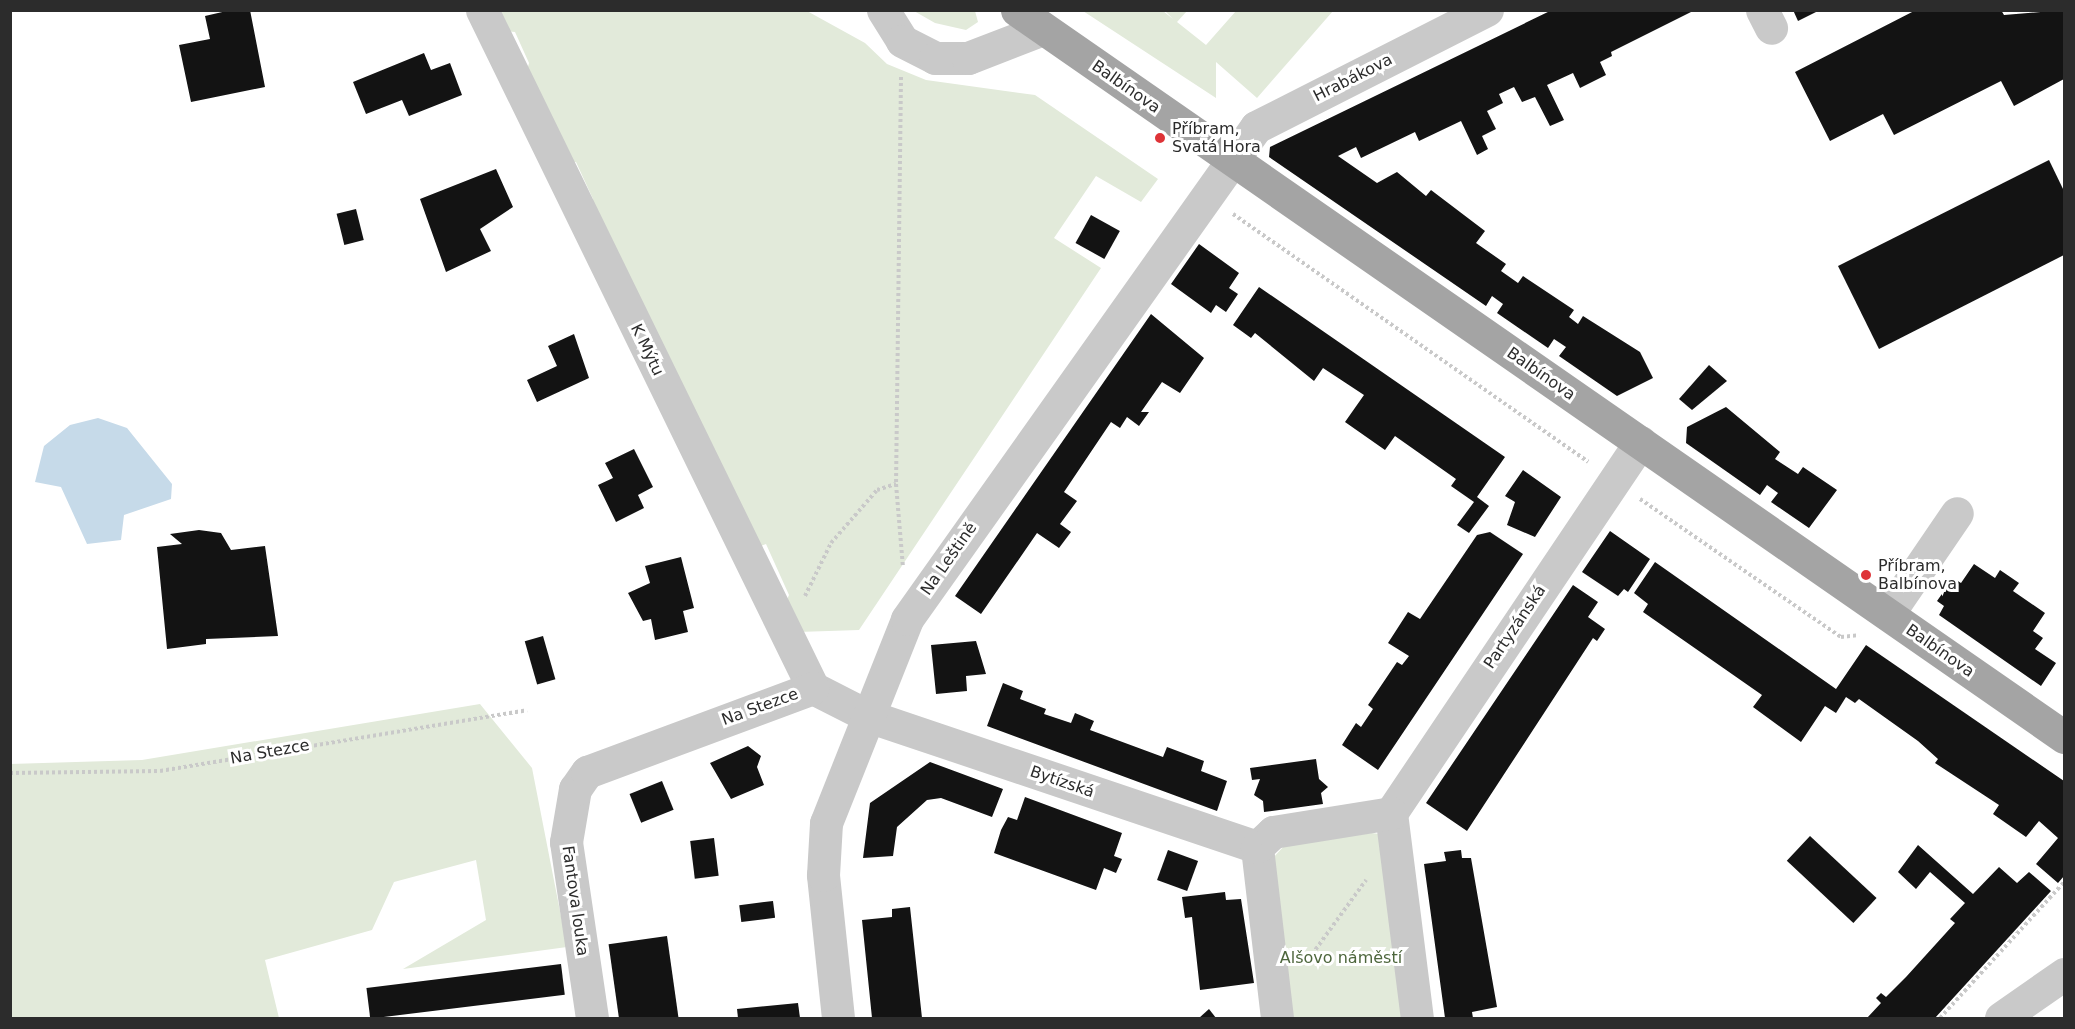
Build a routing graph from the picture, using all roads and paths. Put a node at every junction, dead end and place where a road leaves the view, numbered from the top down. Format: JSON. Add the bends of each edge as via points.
{"nodes":[{"id":1,"x":482,"y":10,"type":"edge"},
{"id":2,"x":883,"y":10,"type":"edge"},
{"id":3,"x":1017,"y":10,"type":"edge"},
{"id":4,"x":1487,"y":10,"type":"edge"},
{"id":5,"x":1043,"y":29,"type":"junction"},
{"id":6,"x":902,"y":41,"type":"junction"},
{"id":7,"x":1229,"y":159,"type":"junction"},
{"id":8,"x":1259,"y":180,"type":"junction"},
{"id":9,"x":1640,"y":442,"type":"junction"},
{"id":10,"x":1590,"y":463,"type":"dead end"},
{"id":11,"x":897,"y":484,"type":"junction"},
{"id":12,"x":1629,"y":492,"type":"dead end"},
{"id":13,"x":1957,"y":513,"type":"dead end"},
{"id":14,"x":907,"y":619,"type":"junction"},
{"id":15,"x":1877,"y":625,"type":"junction"},
{"id":16,"x":785,"y":634,"type":"junction"},
{"id":17,"x":813,"y":688,"type":"junction"},
{"id":18,"x":527,"y":710,"type":"dead end"},
{"id":19,"x":868,"y":716,"type":"junction"},
{"id":20,"x":2064,"y":737,"type":"edge"},
{"id":21,"x":606,"y":763,"type":"joint"},
{"id":22,"x":10,"y":773,"type":"edge"},
{"id":23,"x":1393,"y":826,"type":"junction"},
{"id":24,"x":1257,"y":848,"type":"junction"},
{"id":25,"x":2064,"y":882,"type":"edge"},
{"id":26,"x":2063,"y":974,"type":"edge"},
{"id":27,"x":1276,"y":1012,"type":"edge"},
{"id":28,"x":592,"y":1018,"type":"edge"},
{"id":29,"x":838,"y":1018,"type":"edge"},
{"id":30,"x":1417,"y":1018,"type":"edge"},
{"id":31,"x":1940,"y":1018,"type":"edge"},
{"id":32,"x":2001,"y":1018,"type":"edge"}],
"edges":[{"from":1,"to":16,"type":"street","name":"K Mýtu"},
{"from":2,"to":6,"type":"street"},
{"from":3,"to":5,"type":"main road","name":"Balbínova"},
{"from":4,"to":7,"type":"street","name":"Hrabákova","via":[[1256,127]]},
{"from":5,"to":6,"type":"street","via":[[968,58],[935,58]]},
{"from":5,"to":7,"type":"main road","name":"Balbínova"},
{"from":6,"to":11,"type":"path"},
{"from":7,"to":8,"type":"main road","name":"Balbínova"},
{"from":7,"to":14,"type":"street","name":"Na Leštině"},
{"from":8,"to":9,"type":"main road","name":"Balbínova"},
{"from":8,"to":10,"type":"path","via":[[1233,215]]},
{"from":9,"to":15,"type":"main road","name":"Balbínova"},
{"from":9,"to":23,"type":"street","name":"Partyzánská"},
{"from":11,"to":14,"type":"path"},
{"from":11,"to":16,"type":"path","via":[[877,490],[831,543]]},
{"from":12,"to":15,"type":"path","via":[[1841,637]]},
{"from":13,"to":15,"type":"street"},
{"from":14,"to":19,"type":"street","name":"Na Leštině"},
{"from":15,"to":20,"type":"main road","name":"Balbínova"},
{"from":16,"to":17,"type":"street","name":"K Mýtu"},
{"from":17,"to":19,"type":"street","name":"Bytízská"},
{"from":17,"to":21,"type":"street","name":"Na Stezce"},
{"from":18,"to":22,"type":"path","name":"Na Stezce","via":[[160,771]]},
{"from":19,"to":24,"type":"street","name":"Bytízská"},
{"from":19,"to":29,"type":"street","name":"Na Leštině","via":[[826,823],[823,875]]},
{"from":21,"to":28,"type":"street","name":"Fantova louka","via":[[587,772],[575,789],[566,842]]},
{"from":23,"to":24,"type":"street","via":[[1274,832]]},
{"from":23,"to":27,"type":"path"},
{"from":23,"to":30,"type":"street"},
{"from":24,"to":27,"type":"street"},
{"from":25,"to":31,"type":"path"},
{"from":26,"to":32,"type":"street"}]}
